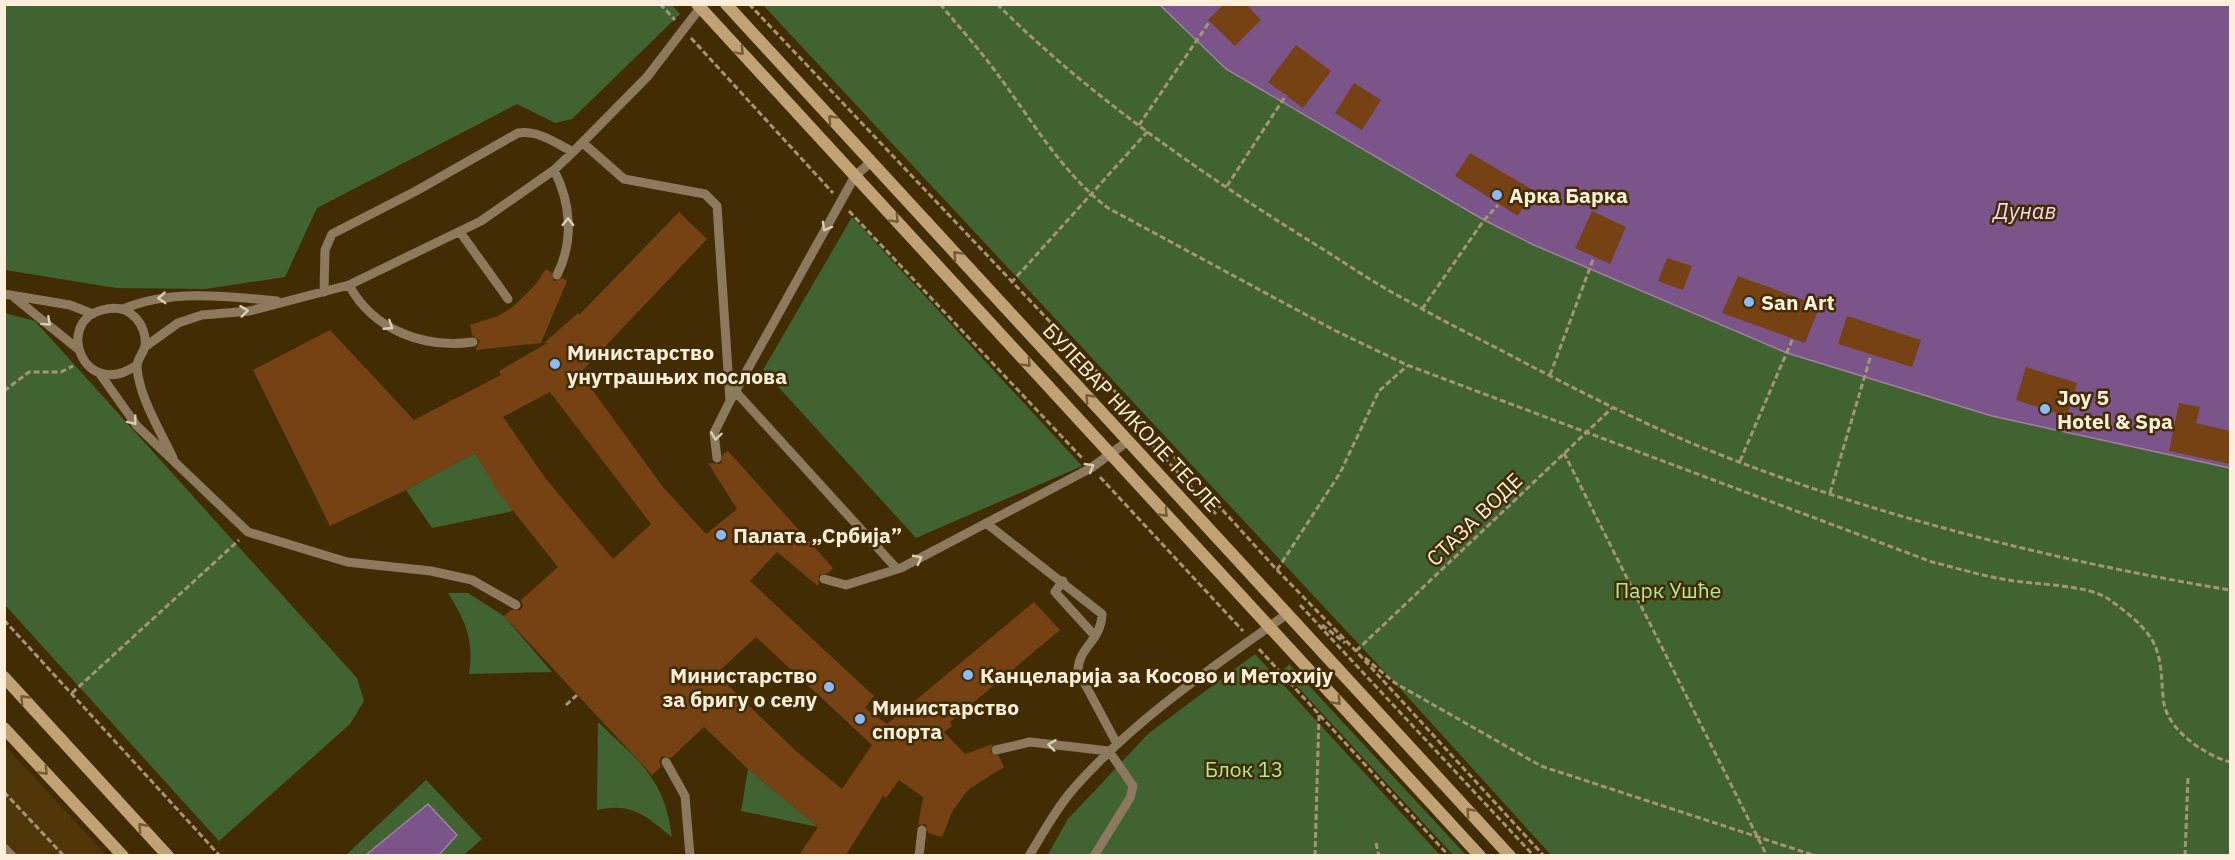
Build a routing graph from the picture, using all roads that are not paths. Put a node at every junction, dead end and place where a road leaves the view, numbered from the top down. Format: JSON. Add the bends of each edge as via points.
{"nodes":[{"id":1,"x":726,"y":4,"type":"edge"},
{"id":2,"x":700,"y":6,"type":"edge"},
{"id":3,"x":583,"y":143,"type":"junction"},
{"id":4,"x":573,"y":152,"type":"junction"},
{"id":5,"x":871,"y":162,"type":"junction"},
{"id":6,"x":554,"y":170,"type":"junction"},
{"id":7,"x":855,"y":176,"type":"junction"},
{"id":8,"x":460,"y":232,"type":"junction"},
{"id":9,"x":557,"y":275,"type":"dead end"},
{"id":10,"x":349,"y":285,"type":"junction"},
{"id":11,"x":324,"y":292,"type":"junction"},
{"id":12,"x":9,"y":295,"type":"edge"},
{"id":13,"x":508,"y":299,"type":"dead end"},
{"id":14,"x":285,"y":302,"type":"junction"},
{"id":15,"x":123,"y":309,"type":"junction"},
{"id":16,"x":93,"y":314,"type":"junction"},
{"id":17,"x":473,"y":342,"type":"dead end"},
{"id":18,"x":147,"y":346,"type":"junction"},
{"id":19,"x":78,"y":349,"type":"junction"},
{"id":20,"x":136,"y":365,"type":"junction"},
{"id":21,"x":100,"y":374,"type":"junction"},
{"id":22,"x":735,"y":391,"type":"junction"},
{"id":23,"x":730,"y":401,"type":"junction"},
{"id":24,"x":1128,"y":441,"type":"junction"},
{"id":25,"x":1110,"y":454,"type":"junction"},
{"id":26,"x":717,"y":458,"type":"dead end"},
{"id":27,"x":174,"y":460,"type":"junction"},
{"id":28,"x":986,"y":523,"type":"junction"},
{"id":29,"x":897,"y":569,"type":"junction"},
{"id":30,"x":824,"y":579,"type":"dead end"},
{"id":31,"x":1063,"y":581,"type":"junction"},
{"id":32,"x":516,"y":605,"type":"dead end"},
{"id":33,"x":1287,"y":614,"type":"junction"},
{"id":34,"x":1269,"y":627,"type":"junction"},
{"id":35,"x":1095,"y":636,"type":"junction"},
{"id":36,"x":4,"y":677,"type":"edge"},
{"id":37,"x":4,"y":728,"type":"edge"},
{"id":38,"x":1117,"y":744,"type":"junction"},
{"id":39,"x":996,"y":750,"type":"dead end"},
{"id":40,"x":1109,"y":752,"type":"junction"},
{"id":41,"x":666,"y":762,"type":"dead end"},
{"id":42,"x":922,"y":831,"type":"dead end"},
{"id":43,"x":4,"y":848,"type":"edge"},
{"id":44,"x":12,"y":855,"type":"edge"},
{"id":45,"x":123,"y":855,"type":"edge"},
{"id":46,"x":168,"y":855,"type":"edge"},
{"id":47,"x":690,"y":855,"type":"edge"},
{"id":48,"x":919,"y":855,"type":"edge"},
{"id":49,"x":1029,"y":855,"type":"edge"},
{"id":50,"x":1094,"y":855,"type":"edge"},
{"id":51,"x":1480,"y":855,"type":"edge"},
{"id":52,"x":1510,"y":855,"type":"edge"}],
"edges":[{"from":5,"to":1,"type":"main road","name":"БУЛЕВАР НИКОЛЕ ТЕСЛЕ","one_way":true},
{"from":2,"to":3,"type":"lane","via":[[647,77]]},
{"from":2,"to":7,"type":"main road","name":"БУЛЕВАР НИКОЛЕ ТЕСЛЕ","one_way":true},
{"from":3,"to":4,"type":"lane"},
{"from":3,"to":23,"type":"lane","via":[[624,179],[705,194],[717,206]]},
{"from":4,"to":6,"type":"lane"},
{"from":4,"to":11,"type":"lane","via":[[537,134],[518,133],[332,234],[325,250]]},
{"from":5,"to":7,"type":"lane"},
{"from":24,"to":5,"type":"main road","name":"БУЛЕВАР НИКОЛЕ ТЕСЛЕ","one_way":true},
{"from":6,"to":8,"type":"lane"},
{"from":9,"to":6,"type":"lane","one_way":true,"via":[[567,246],[568,221],[566,194]]},
{"from":7,"to":22,"type":"lane","one_way":true},
{"from":7,"to":25,"type":"main road","name":"БУЛЕВАР НИКОЛЕ ТЕСЛЕ","one_way":true},
{"from":8,"to":10,"type":"lane"},
{"from":8,"to":13,"type":"lane"},
{"from":10,"to":11,"type":"lane"},
{"from":10,"to":17,"type":"lane","one_way":true,"via":[[363,306],[395,331],[430,342]]},
{"from":11,"to":14,"type":"lane"},
{"from":12,"to":16,"type":"lane","via":[[55,302]]},
{"from":12,"to":19,"type":"lane","one_way":true},
{"from":14,"to":15,"type":"lane","one_way":true,"via":[[202,296],[143,300]]},
{"from":18,"to":14,"type":"lane","one_way":true,"via":[[178,323],[202,315]]},
{"from":15,"to":16,"type":"lane","via":[[110,308]]},
{"from":15,"to":18,"type":"lane","via":[[143,327]]},
{"from":16,"to":19,"type":"lane","via":[[82,325]]},
{"from":18,"to":20,"type":"lane"},
{"from":19,"to":21,"type":"lane","via":[[83,360]]},
{"from":20,"to":21,"type":"lane","via":[[114,376]]},
{"from":20,"to":27,"type":"lane","via":[[142,391]]},
{"from":21,"to":27,"type":"lane","one_way":true,"via":[[137,426]]},
{"from":22,"to":23,"type":"lane"},
{"from":22,"to":29,"type":"lane"},
{"from":23,"to":26,"type":"lane","one_way":true,"via":[[714,433]]},
{"from":24,"to":25,"type":"lane"},
{"from":24,"to":33,"type":"main road","name":"БУЛЕВАР НИКОЛЕ ТЕСЛЕ"},
{"from":25,"to":28,"type":"lane"},
{"from":25,"to":34,"type":"main road","name":"БУЛЕВАР НИКОЛЕ ТЕСЛЕ","one_way":true},
{"from":27,"to":32,"type":"lane","via":[[248,532],[347,562],[431,571],[472,580]]},
{"from":29,"to":28,"type":"lane","one_way":true},
{"from":28,"to":31,"type":"lane"},
{"from":29,"to":30,"type":"lane","via":[[846,585]]},
{"from":31,"to":35,"type":"lane","via":[[1054,592]]},
{"from":31,"to":35,"type":"lane","via":[[1102,614],[1101,628]]},
{"from":33,"to":34,"type":"lane"},
{"from":52,"to":33,"type":"main road","name":"БУЛЕВАР НИКОЛЕ ТЕСЛЕ","one_way":true},
{"from":34,"to":38,"type":"lane","via":[[1205,672]]},
{"from":34,"to":51,"type":"main road","name":"БУЛЕВАР НИКОЛЕ ТЕСЛЕ","one_way":true},
{"from":35,"to":38,"type":"lane","via":[[1078,661],[1078,671]]},
{"from":46,"to":36,"type":"main road","one_way":true},
{"from":37,"to":45,"type":"main road","one_way":true},
{"from":38,"to":40,"type":"lane"},
{"from":40,"to":39,"type":"lane","one_way":true,"via":[[1030,742]]},
{"from":40,"to":49,"type":"lane","via":[[1073,788]]},
{"from":40,"to":50,"type":"lane","via":[[1133,786],[1131,798]]},
{"from":41,"to":47,"type":"lane","via":[[685,796]]},
{"from":42,"to":48,"type":"lane"},
{"from":43,"to":44,"type":"lane"}]}
